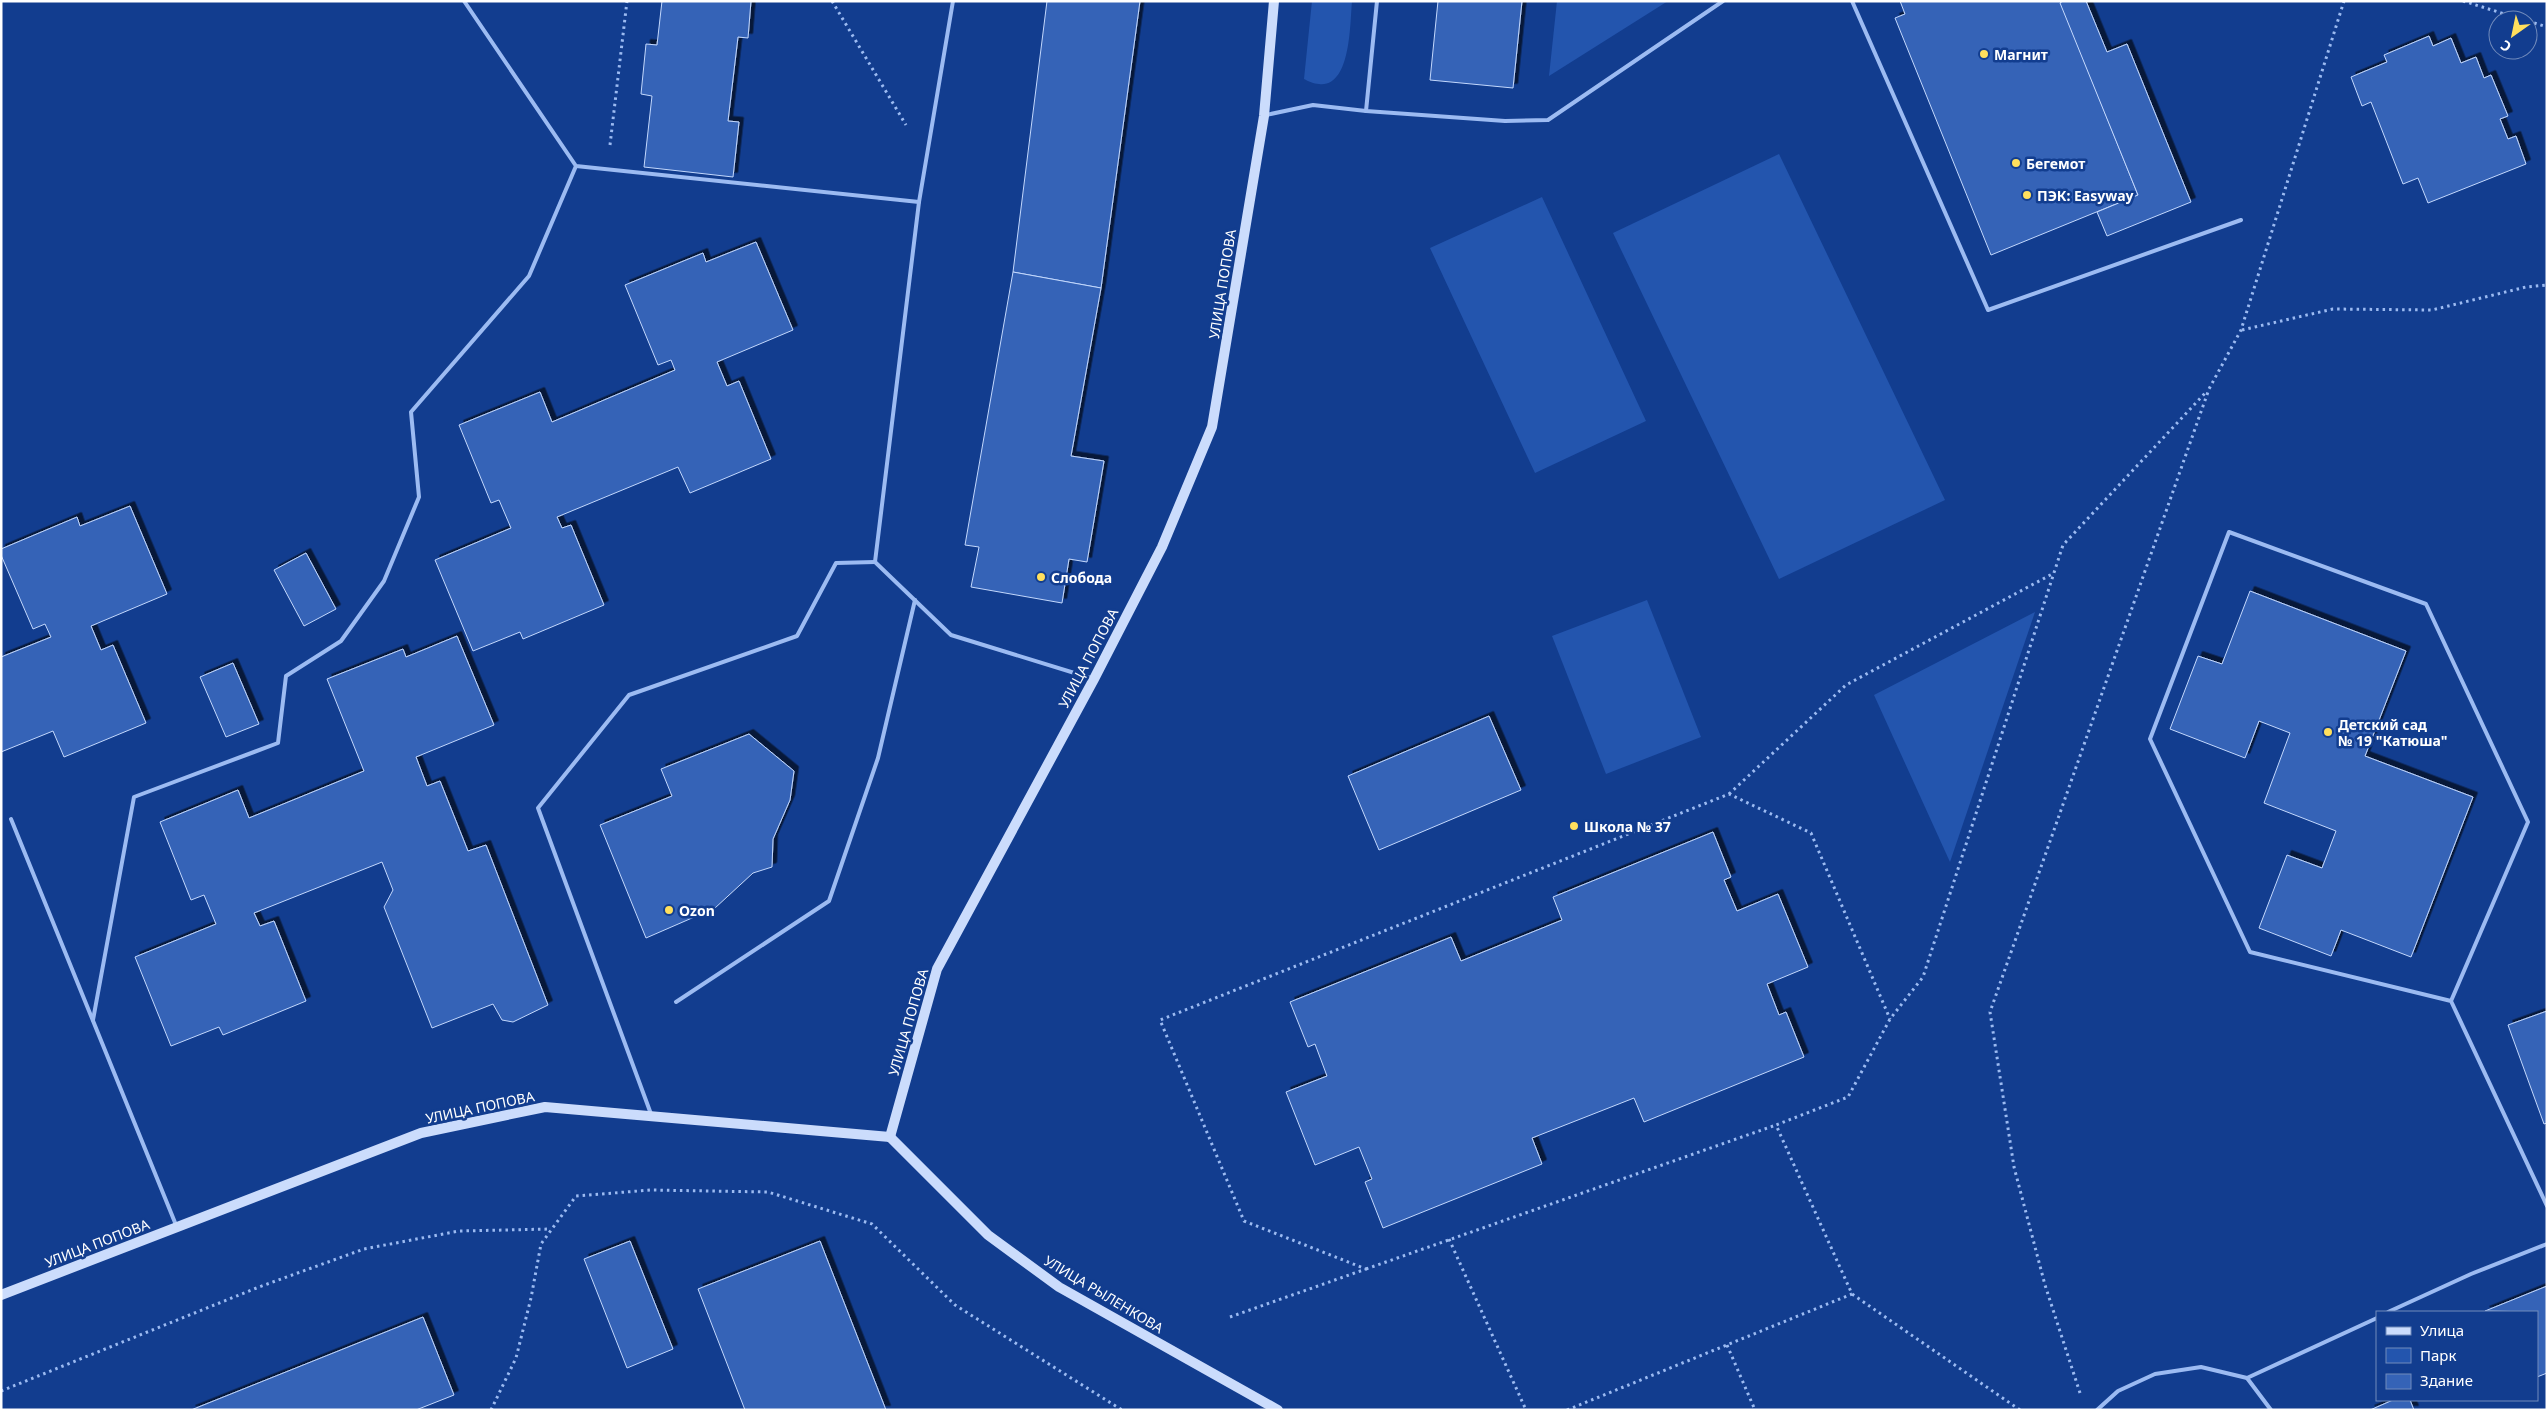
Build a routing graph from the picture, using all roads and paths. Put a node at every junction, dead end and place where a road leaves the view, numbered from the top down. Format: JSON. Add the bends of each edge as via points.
{"nodes":[{"id":1,"x":464,"y":1,"type":"edge"},
{"id":2,"x":627,"y":1,"type":"edge"},
{"id":3,"x":832,"y":1,"type":"edge"},
{"id":4,"x":952,"y":1,"type":"edge"},
{"id":5,"x":1274,"y":1,"type":"edge"},
{"id":6,"x":1377,"y":1,"type":"edge"},
{"id":7,"x":1723,"y":1,"type":"edge"},
{"id":8,"x":1852,"y":1,"type":"edge"},
{"id":9,"x":2344,"y":1,"type":"edge"},
{"id":10,"x":2463,"y":1,"type":"edge"},
{"id":11,"x":2492,"y":10,"type":"edge"},
{"id":12,"x":1366,"y":112,"type":"junction"},
{"id":13,"x":1264,"y":116,"type":"junction"},
{"id":14,"x":926,"y":158,"type":"junction"},
{"id":15,"x":576,"y":166,"type":"junction"},
{"id":16,"x":607,"y":170,"type":"junction"},
{"id":17,"x":919,"y":202,"type":"junction"},
{"id":18,"x":2241,"y":220,"type":"dead end"},
{"id":19,"x":2547,"y":285,"type":"edge"},
{"id":20,"x":2241,"y":330,"type":"junction"},
{"id":21,"x":2209,"y":389,"type":"junction"},
{"id":22,"x":875,"y":562,"type":"junction"},
{"id":23,"x":2054,"y":573,"type":"junction"},
{"id":24,"x":915,"y":600,"type":"junction"},
{"id":25,"x":1094,"y":679,"type":"junction"},
{"id":26,"x":1729,"y":794,"type":"junction"},
{"id":27,"x":11,"y":819,"type":"dead end"},
{"id":28,"x":2451,"y":1001,"type":"junction"},
{"id":29,"x":676,"y":1002,"type":"dead end"},
{"id":30,"x":1890,"y":1019,"type":"junction"},
{"id":31,"x":92,"y":1020,"type":"junction"},
{"id":32,"x":652,"y":1116,"type":"junction"},
{"id":33,"x":1776,"y":1125,"type":"junction"},
{"id":34,"x":890,"y":1137,"type":"junction"},
{"id":35,"x":2547,"y":1206,"type":"edge"},
{"id":36,"x":177,"y":1227,"type":"junction"},
{"id":37,"x":552,"y":1229,"type":"junction"},
{"id":38,"x":1449,"y":1239,"type":"junction"},
{"id":39,"x":2547,"y":1244,"type":"edge"},
{"id":40,"x":1366,"y":1269,"type":"junction"},
{"id":41,"x":1852,"y":1294,"type":"junction"},
{"id":42,"x":1,"y":1295,"type":"edge"},
{"id":43,"x":2390,"y":1311,"type":"edge"},
{"id":44,"x":1230,"y":1317,"type":"dead end"},
{"id":45,"x":2376,"y":1318,"type":"edge"},
{"id":46,"x":1726,"y":1345,"type":"junction"},
{"id":47,"x":2247,"y":1378,"type":"junction"},
{"id":48,"x":1,"y":1391,"type":"edge"},
{"id":49,"x":2083,"y":1401,"type":"dead end"},
{"id":50,"x":492,"y":1410,"type":"edge"},
{"id":51,"x":1122,"y":1410,"type":"edge"},
{"id":52,"x":1278,"y":1410,"type":"edge"},
{"id":53,"x":1526,"y":1410,"type":"edge"},
{"id":54,"x":1568,"y":1410,"type":"edge"},
{"id":55,"x":1755,"y":1410,"type":"edge"},
{"id":56,"x":2020,"y":1410,"type":"edge"},
{"id":57,"x":2096,"y":1410,"type":"edge"},
{"id":58,"x":2272,"y":1410,"type":"edge"}],
"edges":[{"from":1,"to":15,"type":"lane"},
{"from":2,"to":16,"type":"path"},
{"from":3,"to":14,"type":"path"},
{"from":4,"to":14,"type":"lane"},
{"from":5,"to":13,"type":"street","name":"УЛИЦА ПОПОВА"},
{"from":6,"to":12,"type":"lane"},
{"from":7,"to":12,"type":"lane","via":[[1548,120],[1505,121]]},
{"from":8,"to":18,"type":"lane","via":[[1988,310]]},
{"from":9,"to":20,"type":"path"},
{"from":10,"to":11,"type":"path"},
{"from":12,"to":13,"type":"lane","via":[[1313,105]]},
{"from":13,"to":25,"type":"street","name":"УЛИЦА ПОПОВА","via":[[1212,427],[1162,547]]},
{"from":14,"to":17,"type":"lane"},
{"from":15,"to":16,"type":"lane"},
{"from":15,"to":31,"type":"lane","via":[[529,276],[411,412],[419,497],[384,581],[342,641],[286,676],[278,743],[134,797]]},
{"from":16,"to":17,"type":"lane"},
{"from":17,"to":22,"type":"lane"},
{"from":19,"to":20,"type":"path","via":[[2526,287],[2432,310],[2333,309]]},
{"from":20,"to":21,"type":"path"},
{"from":21,"to":23,"type":"path","via":[[2063,545]]},
{"from":21,"to":49,"type":"path","via":[[1990,1012],[2014,1167],[2045,1285]]},
{"from":22,"to":24,"type":"lane"},
{"from":22,"to":32,"type":"lane","via":[[836,563],[797,636],[629,695],[538,808]]},
{"from":23,"to":26,"type":"path","via":[[1846,685]]},
{"from":23,"to":30,"type":"path","via":[[1923,977]]},
{"from":24,"to":25,"type":"lane","via":[[951,635]]},
{"from":24,"to":29,"type":"lane","via":[[878,758],[829,901]]},
{"from":25,"to":34,"type":"street","name":"УЛИЦА ПОПОВА","via":[[937,969]]},
{"from":26,"to":30,"type":"path","via":[[1811,833]]},
{"from":26,"to":40,"type":"path","via":[[1160,1020],[1244,1221]]},
{"from":27,"to":31,"type":"lane"},
{"from":28,"to":28,"type":"lane","via":[[2528,822],[2426,604],[2229,532],[2150,739],[2250,952]]},
{"from":28,"to":35,"type":"lane"},
{"from":30,"to":33,"type":"path","via":[[1848,1097]]},
{"from":31,"to":36,"type":"lane"},
{"from":32,"to":34,"type":"street","name":"УЛИЦА ПОПОВА"},
{"from":32,"to":36,"type":"street","name":"УЛИЦА ПОПОВА","via":[[545,1107],[421,1133]]},
{"from":33,"to":38,"type":"path"},
{"from":33,"to":41,"type":"path"},
{"from":34,"to":52,"type":"street","name":"УЛИЦА РЫЛЕНКОВА","via":[[988,1235],[1059,1287]]},
{"from":36,"to":42,"type":"street","name":"УЛИЦА ПОПОВА"},
{"from":37,"to":48,"type":"path","via":[[459,1231],[364,1249]]},
{"from":37,"to":50,"type":"path","via":[[541,1244],[516,1358]]},
{"from":37,"to":51,"type":"path","via":[[576,1196],[651,1190],[768,1192],[872,1224],[955,1305]]},
{"from":38,"to":40,"type":"path"},
{"from":38,"to":53,"type":"path"},
{"from":39,"to":43,"type":"lane"},
{"from":40,"to":44,"type":"path"},
{"from":41,"to":46,"type":"path"},
{"from":41,"to":56,"type":"path"},
{"from":45,"to":47,"type":"lane"},
{"from":46,"to":54,"type":"path"},
{"from":46,"to":55,"type":"path"},
{"from":47,"to":57,"type":"lane","via":[[2201,1367],[2155,1374],[2118,1391]]},
{"from":47,"to":58,"type":"lane"}]}
